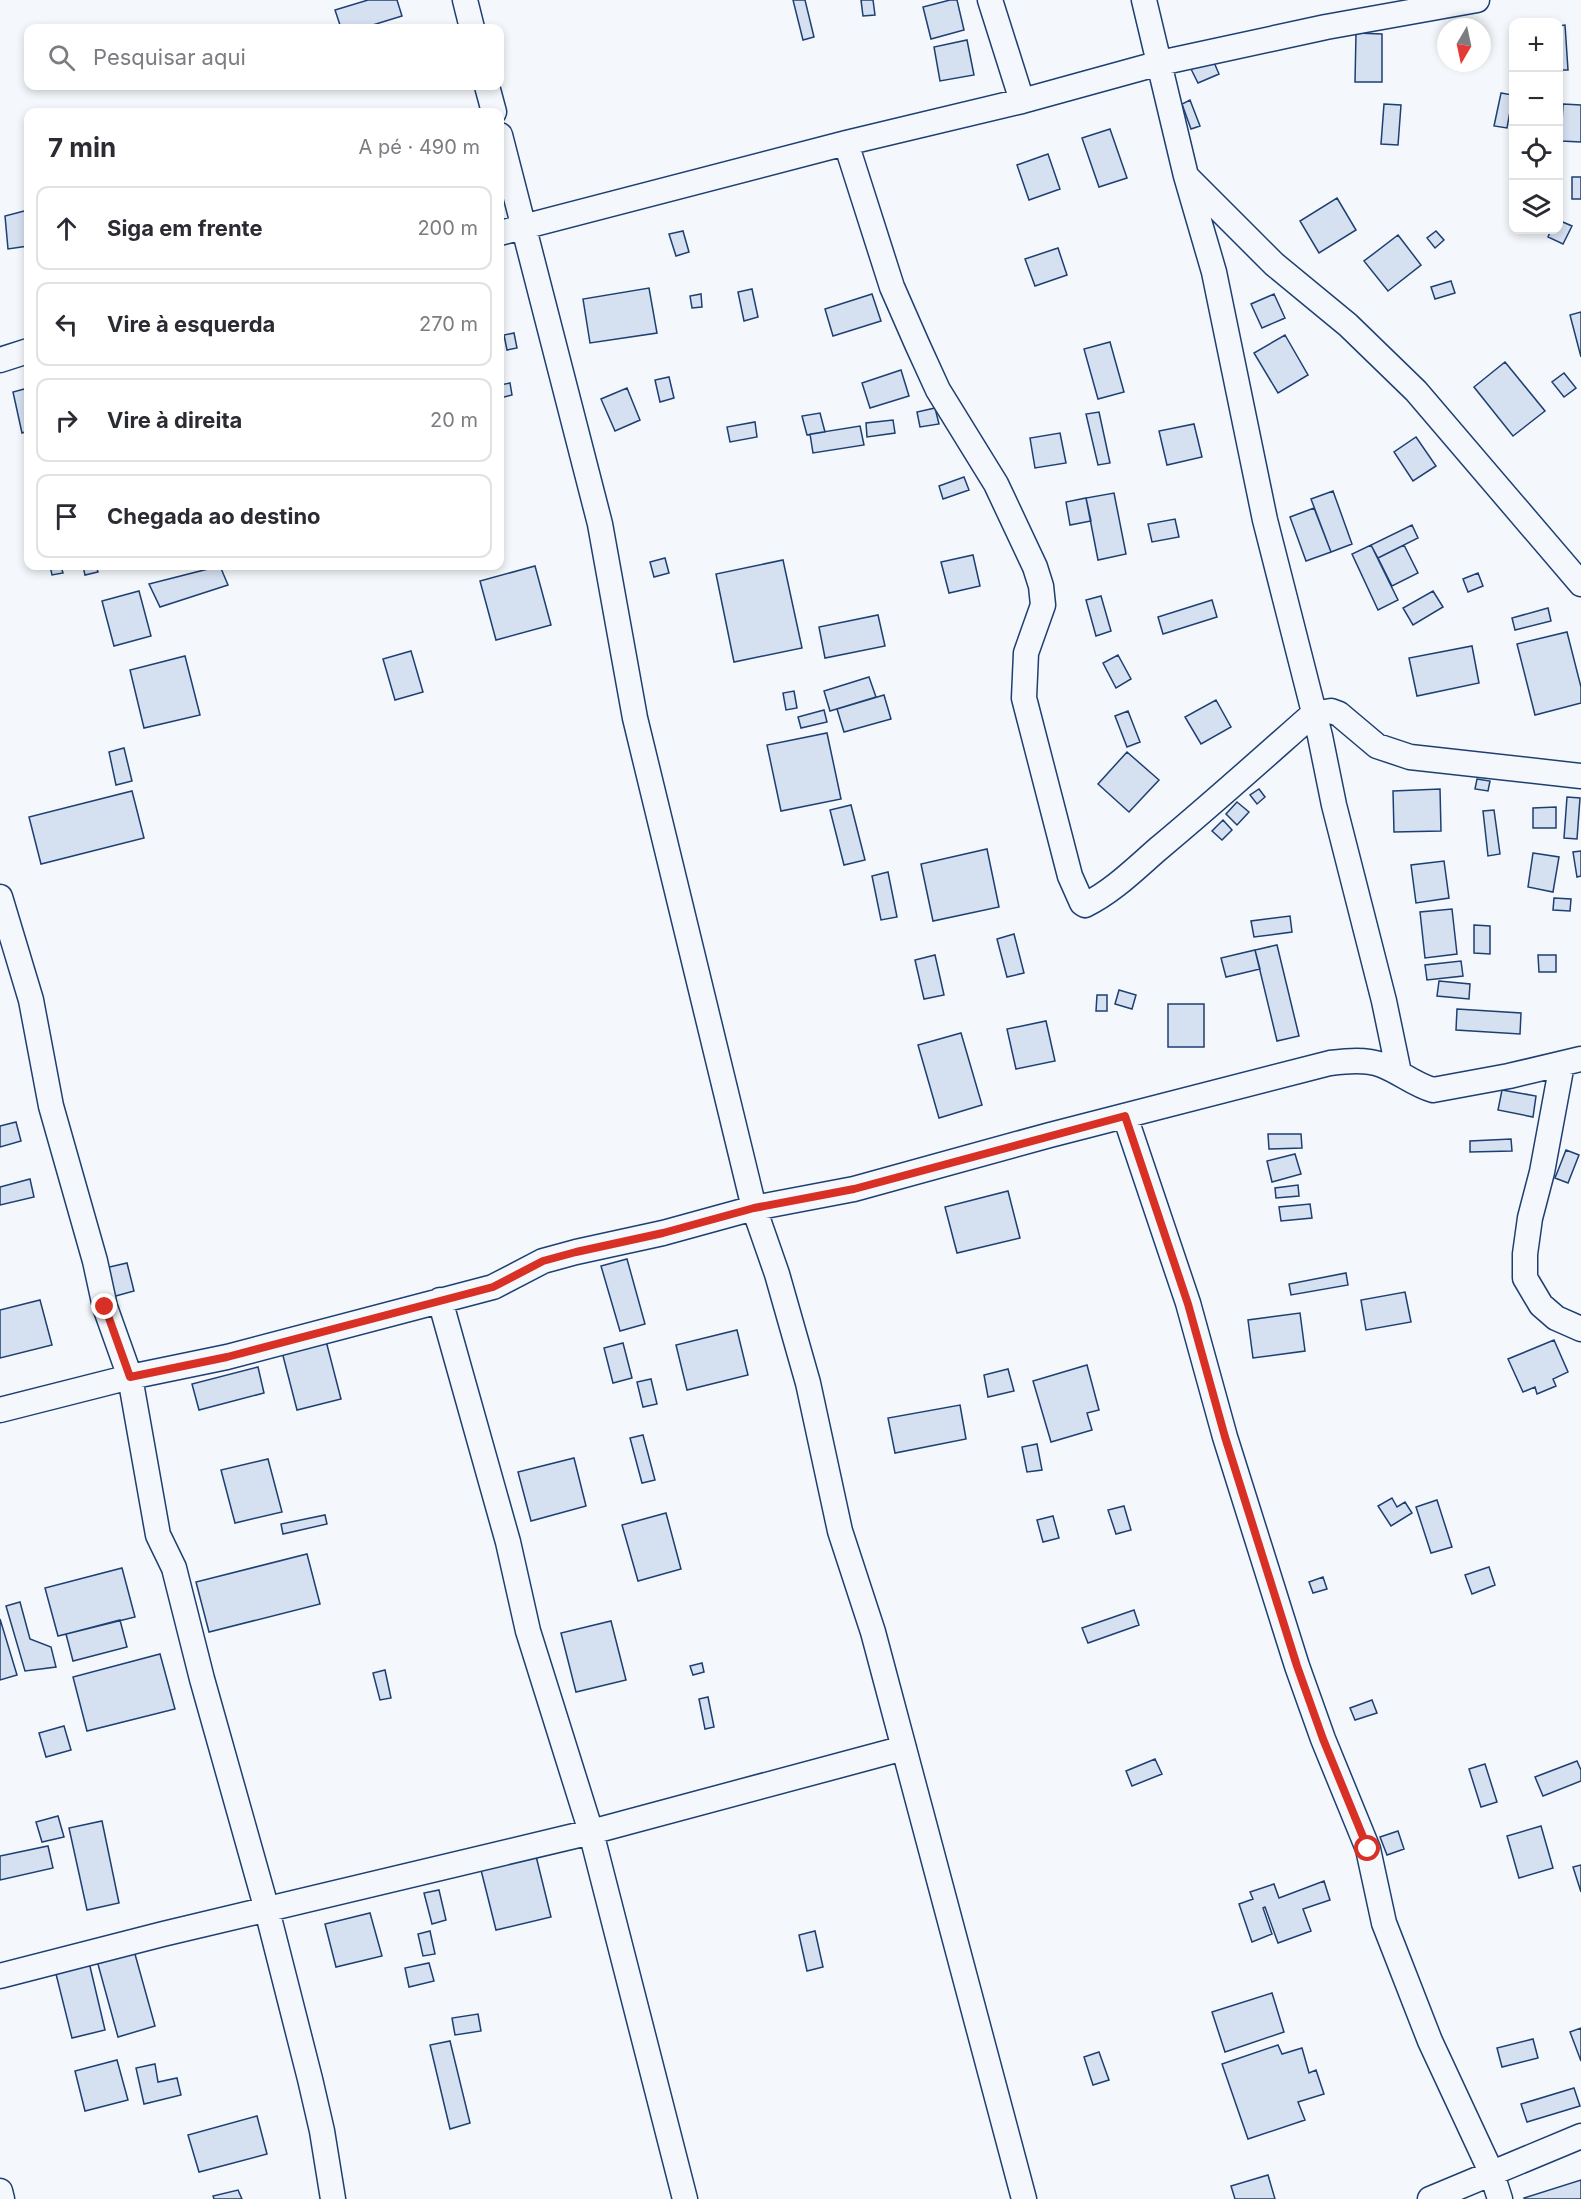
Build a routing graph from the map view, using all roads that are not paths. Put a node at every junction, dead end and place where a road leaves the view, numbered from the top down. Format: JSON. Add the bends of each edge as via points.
{"nodes":[{"id":1,"x":465,"y":0,"type":"edge"},
{"id":2,"x":990,"y":0,"type":"edge"},
{"id":3,"x":1144,"y":0,"type":"edge"},
{"id":4,"x":1477,"y":0,"type":"edge"},
{"id":5,"x":471,"y":24,"type":"edge"},
{"id":6,"x":1160,"y":63,"type":"junction"},
{"id":7,"x":488,"y":90,"type":"edge"},
{"id":8,"x":1022,"y":101,"type":"junction"},
{"id":9,"x":493,"y":108,"type":"edge"},
{"id":10,"x":846,"y":143,"type":"junction"},
{"id":11,"x":504,"y":150,"type":"edge"},
{"id":12,"x":1186,"y":177,"type":"junction"},
{"id":13,"x":524,"y":228,"type":"junction"},
{"id":14,"x":504,"y":232,"type":"edge"},
{"id":15,"x":24,"y":352,"type":"edge"},
{"id":16,"x":0,"y":360,"type":"edge"},
{"id":17,"x":1581,"y":584,"type":"edge"},
{"id":18,"x":1313,"y":714,"type":"junction"},
{"id":19,"x":1581,"y":776,"type":"edge"},
{"id":20,"x":0,"y":897,"type":"edge"},
{"id":21,"x":1571,"y":1061,"type":"edge"},
{"id":22,"x":1399,"y":1073,"type":"junction"},
{"id":23,"x":1125,"y":1116,"type":"junction"},
{"id":24,"x":754,"y":1208,"type":"junction"},
{"id":25,"x":440,"y":1300,"type":"junction"},
{"id":26,"x":1581,"y":1329,"type":"edge"},
{"id":27,"x":130,"y":1377,"type":"junction"},
{"id":28,"x":0,"y":1410,"type":"edge"},
{"id":29,"x":904,"y":1748,"type":"junction"},
{"id":30,"x":591,"y":1832,"type":"junction"},
{"id":31,"x":267,"y":1910,"type":"junction"},
{"id":32,"x":0,"y":1976,"type":"edge"},
{"id":33,"x":1581,"y":2136,"type":"edge"},
{"id":34,"x":1491,"y":2174,"type":"junction"},
{"id":35,"x":0,"y":2191,"type":"edge"},
{"id":36,"x":2,"y":2199,"type":"edge"},
{"id":37,"x":333,"y":2199,"type":"edge"},
{"id":38,"x":685,"y":2199,"type":"edge"},
{"id":39,"x":1024,"y":2199,"type":"edge"},
{"id":40,"x":1430,"y":2199,"type":"edge"},
{"id":41,"x":1500,"y":2199,"type":"edge"}],
"edges":[{"from":1,"to":5,"type":"street"},
{"from":2,"to":8,"type":"street"},
{"from":3,"to":6,"type":"street"},
{"from":4,"to":6,"type":"street"},
{"from":6,"to":8,"type":"street"},
{"from":6,"to":12,"type":"street"},
{"from":7,"to":9,"type":"street"},
{"from":8,"to":10,"type":"street"},
{"from":10,"to":13,"type":"street"},
{"from":10,"to":18,"type":"street","via":[[892,287],[917,344],[938,390],[996,484],[1041,586],[1043,604],[1026,653],[1024,698],[1070,876],[1082,903],[1085,905],[1114,886]]},
{"from":11,"to":13,"type":"street"},
{"from":12,"to":17,"type":"street","via":[[1274,264],[1348,325],[1416,391]]},
{"from":12,"to":18,"type":"street","via":[[1214,272],[1265,520]]},
{"from":13,"to":14,"type":"street"},
{"from":13,"to":24,"type":"street","via":[[600,524],[635,718]]},
{"from":15,"to":16,"type":"street"},
{"from":18,"to":19,"type":"street","via":[[1339,714],[1377,746],[1410,757]]},
{"from":18,"to":22,"type":"street"},
{"from":20,"to":27,"type":"street","via":[[31,1000],[51,1106],[105,1307]]},
{"from":21,"to":22,"type":"street","via":[[1442,1090],[1421,1087]]},
{"from":21,"to":26,"type":"street","via":[[1530,1218],[1525,1278],[1541,1305],[1556,1318]]},
{"from":22,"to":23,"type":"street","via":[[1372,1062],[1330,1063]]},
{"from":23,"to":24,"type":"street","via":[[854,1189]]},
{"from":23,"to":34,"type":"street","via":[[1188,1304],[1293,1655],[1368,1849],[1384,1923],[1430,2041]]},
{"from":24,"to":25,"type":"street","via":[[543,1261],[493,1287]]},
{"from":24,"to":29,"type":"street","via":[[808,1383],[840,1531],[873,1632]]},
{"from":25,"to":27,"type":"street","via":[[227,1357]]},
{"from":25,"to":30,"type":"street","via":[[528,1631]]},
{"from":27,"to":28,"type":"street"},
{"from":27,"to":31,"type":"street","via":[[158,1535],[174,1568]]},
{"from":29,"to":30,"type":"street"},
{"from":29,"to":39,"type":"street"},
{"from":30,"to":31,"type":"street"},
{"from":30,"to":38,"type":"street"},
{"from":31,"to":32,"type":"street"},
{"from":31,"to":37,"type":"street","via":[[322,2131]]},
{"from":33,"to":34,"type":"street"},
{"from":34,"to":40,"type":"street"},
{"from":34,"to":41,"type":"street"},
{"from":35,"to":36,"type":"street"}]}
